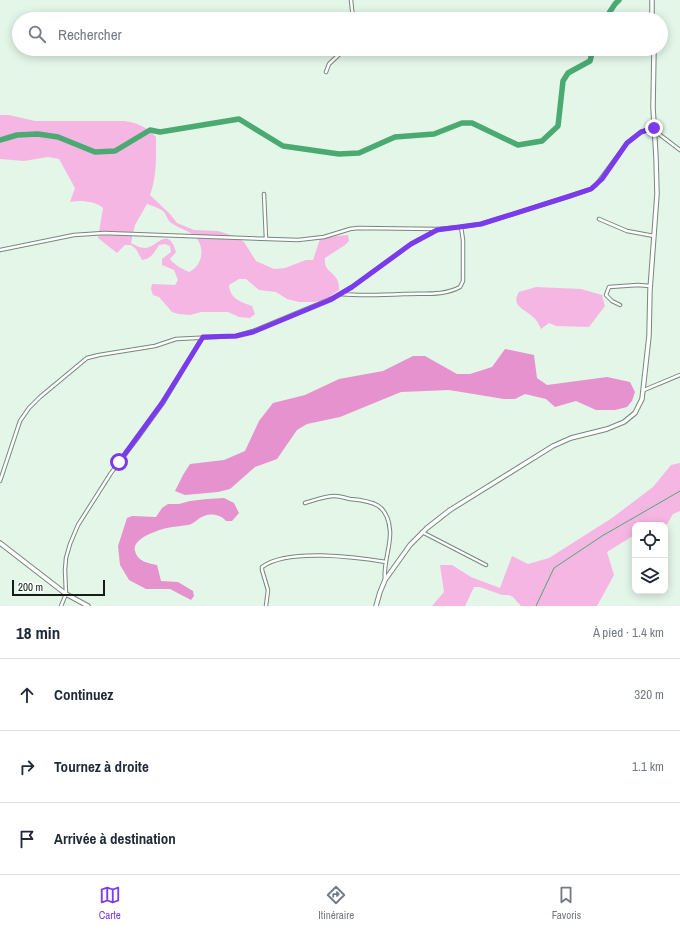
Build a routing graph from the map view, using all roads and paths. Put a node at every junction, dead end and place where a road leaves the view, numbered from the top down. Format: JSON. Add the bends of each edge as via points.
{"nodes":[{"id":1,"x":351,"y":0,"type":"edge"},
{"id":2,"x":652,"y":0,"type":"edge"},
{"id":3,"x":352,"y":12,"type":"edge"},
{"id":4,"x":652,"y":12,"type":"edge"},
{"id":5,"x":338,"y":56,"type":"edge"},
{"id":6,"x":654,"y":56,"type":"edge"},
{"id":7,"x":326,"y":72,"type":"dead end"},
{"id":8,"x":654,"y":130,"type":"junction"},
{"id":9,"x":680,"y":150,"type":"edge"},
{"id":10,"x":264,"y":194,"type":"dead end"},
{"id":11,"x":599,"y":219,"type":"dead end"},
{"id":12,"x":461,"y":227,"type":"junction"},
{"id":13,"x":437,"y":230,"type":"junction"},
{"id":14,"x":654,"y":236,"type":"junction"},
{"id":15,"x":266,"y":239,"type":"junction"},
{"id":16,"x":0,"y":250,"type":"edge"},
{"id":17,"x":650,"y":286,"type":"junction"},
{"id":18,"x":340,"y":294,"type":"junction"},
{"id":19,"x":620,"y":305,"type":"dead end"},
{"id":20,"x":203,"y":337,"type":"junction"},
{"id":21,"x":680,"y":375,"type":"edge"},
{"id":22,"x":644,"y":390,"type":"junction"},
{"id":23,"x":0,"y":481,"type":"edge"},
{"id":24,"x":305,"y":503,"type":"dead end"},
{"id":25,"x":422,"y":532,"type":"junction"},
{"id":26,"x":0,"y":543,"type":"edge"},
{"id":27,"x":386,"y":562,"type":"junction"},
{"id":28,"x":486,"y":565,"type":"dead end"},
{"id":29,"x":386,"y":580,"type":"junction"},
{"id":30,"x":66,"y":594,"type":"junction"},
{"id":31,"x":61,"y":606,"type":"edge"},
{"id":32,"x":88,"y":606,"type":"edge"},
{"id":33,"x":266,"y":606,"type":"edge"},
{"id":34,"x":376,"y":606,"type":"edge"}],
"edges":[{"from":1,"to":3,"type":"street"},
{"from":2,"to":4,"type":"street"},
{"from":5,"to":7,"type":"street","via":[[329,64]]},
{"from":6,"to":8,"type":"street"},
{"from":8,"to":9,"type":"street"},
{"from":8,"to":12,"type":"street","via":[[641,132],[627,143],[602,179],[591,189],[481,224]]},
{"from":8,"to":14,"type":"street","via":[[657,186]]},
{"from":10,"to":15,"type":"street"},
{"from":11,"to":14,"type":"street","via":[[627,231]]},
{"from":12,"to":13,"type":"street"},
{"from":12,"to":18,"type":"street","via":[[463,282],[460,287],[440,293],[424,294]]},
{"from":13,"to":15,"type":"street","via":[[358,228],[313,239]]},
{"from":13,"to":18,"type":"street","via":[[411,244]]},
{"from":14,"to":17,"type":"street"},
{"from":15,"to":16,"type":"street","via":[[104,233],[74,235]]},
{"from":17,"to":19,"type":"street","via":[[609,287],[606,295]]},
{"from":17,"to":22,"type":"street"},
{"from":18,"to":20,"type":"street","via":[[253,332],[236,336]]},
{"from":20,"to":23,"type":"street","via":[[176,339],[154,346],[99,355],[79,364],[40,397],[20,421]]},
{"from":20,"to":30,"type":"street","via":[[162,403],[111,473],[78,525],[66,558]]},
{"from":21,"to":22,"type":"street"},
{"from":22,"to":25,"type":"street","via":[[638,409],[624,422],[553,446],[450,510]]},
{"from":24,"to":27,"type":"street","via":[[333,496],[364,500],[382,508],[387,516],[390,533]]},
{"from":25,"to":28,"type":"street"},
{"from":25,"to":29,"type":"street"},
{"from":26,"to":30,"type":"street"},
{"from":27,"to":29,"type":"street"},
{"from":27,"to":33,"type":"street","via":[[344,556],[302,556],[266,564],[262,570],[268,590]]},
{"from":29,"to":34,"type":"street"},
{"from":30,"to":31,"type":"street"},
{"from":30,"to":32,"type":"street"}]}
